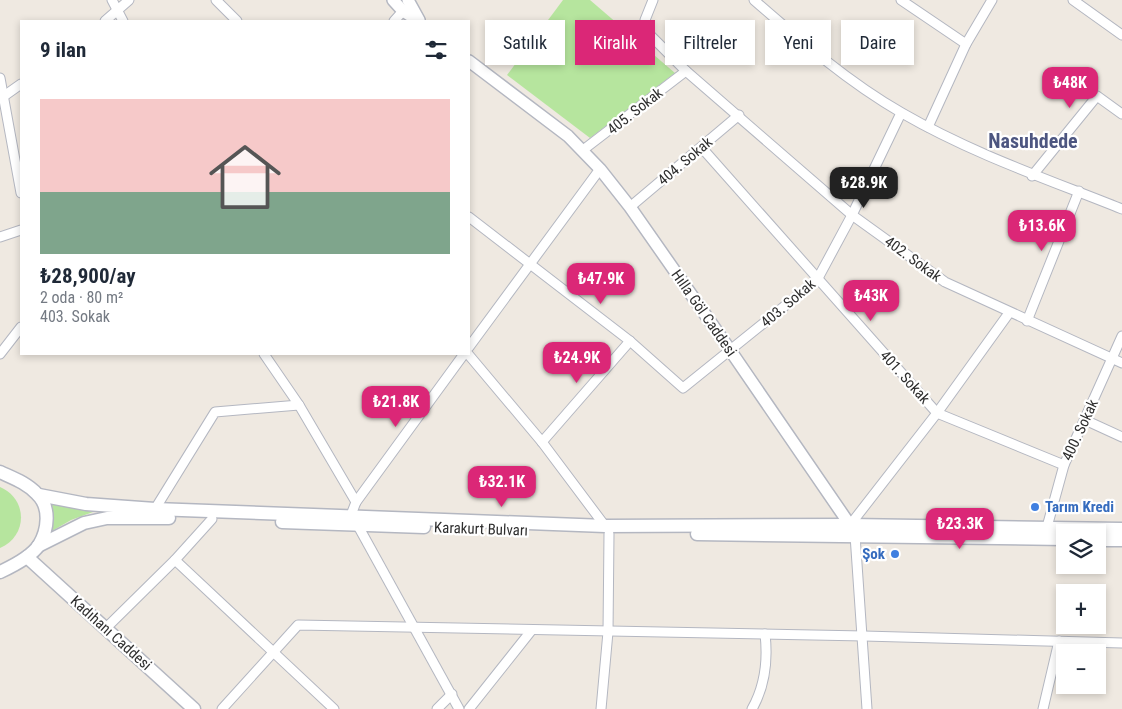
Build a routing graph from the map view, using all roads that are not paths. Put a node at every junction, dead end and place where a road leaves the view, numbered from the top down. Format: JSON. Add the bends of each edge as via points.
{"nodes":[{"id":1,"x":112,"y":0,"type":"edge"},
{"id":2,"x":129,"y":0,"type":"edge"},
{"id":3,"x":216,"y":0,"type":"edge"},
{"id":4,"x":393,"y":0,"type":"edge"},
{"id":5,"x":653,"y":0,"type":"edge"},
{"id":6,"x":754,"y":0,"type":"edge"},
{"id":7,"x":901,"y":0,"type":"edge"},
{"id":8,"x":992,"y":0,"type":"edge"},
{"id":9,"x":1072,"y":0,"type":"edge"},
{"id":10,"x":405,"y":6,"type":"edge"},
{"id":11,"x":118,"y":12,"type":"junction"},
{"id":12,"x":106,"y":20,"type":"edge"},
{"id":13,"x":122,"y":20,"type":"edge"},
{"id":14,"x":236,"y":20,"type":"edge"},
{"id":15,"x":395,"y":20,"type":"edge"},
{"id":16,"x":419,"y":20,"type":"edge"},
{"id":17,"x":1122,"y":35,"type":"edge"},
{"id":18,"x":966,"y":44,"type":"junction"},
{"id":19,"x":470,"y":66,"type":"edge"},
{"id":20,"x":686,"y":71,"type":"junction"},
{"id":21,"x":0,"y":78,"type":"edge"},
{"id":22,"x":20,"y":85,"type":"edge"},
{"id":23,"x":4,"y":96,"type":"junction"},
{"id":24,"x":901,"y":113,"type":"junction"},
{"id":25,"x":1122,"y":114,"type":"edge"},
{"id":26,"x":739,"y":115,"type":"junction"},
{"id":27,"x":4,"y":118,"type":"edge"},
{"id":28,"x":928,"y":127,"type":"junction"},
{"id":29,"x":702,"y":148,"type":"junction"},
{"id":30,"x":583,"y":150,"type":"junction"},
{"id":31,"x":600,"y":170,"type":"junction"},
{"id":32,"x":1032,"y":176,"type":"junction"},
{"id":33,"x":20,"y":189,"type":"edge"},
{"id":34,"x":1079,"y":191,"type":"junction"},
{"id":35,"x":630,"y":207,"type":"junction"},
{"id":36,"x":1122,"y":209,"type":"edge"},
{"id":37,"x":852,"y":215,"type":"junction"},
{"id":38,"x":470,"y":218,"type":"edge"},
{"id":39,"x":20,"y":230,"type":"edge"},
{"id":40,"x":0,"y":238,"type":"edge"},
{"id":41,"x":530,"y":266,"type":"junction"},
{"id":42,"x":817,"y":280,"type":"junction"},
{"id":43,"x":1009,"y":313,"type":"junction"},
{"id":44,"x":1027,"y":321,"type":"junction"},
{"id":45,"x":20,"y":328,"type":"edge"},
{"id":46,"x":1122,"y":336,"type":"edge"},
{"id":47,"x":630,"y":342,"type":"junction"},
{"id":48,"x":470,"y":346,"type":"edge"},
{"id":49,"x":730,"y":350,"type":"junction"},
{"id":50,"x":0,"y":354,"type":"edge"},
{"id":51,"x":266,"y":355,"type":"edge"},
{"id":52,"x":463,"y":355,"type":"edge"},
{"id":53,"x":469,"y":355,"type":"edge"},
{"id":54,"x":1112,"y":360,"type":"junction"},
{"id":55,"x":1122,"y":363,"type":"edge"},
{"id":56,"x":299,"y":405,"type":"junction"},
{"id":57,"x":937,"y":413,"type":"junction"},
{"id":58,"x":1085,"y":420,"type":"junction"},
{"id":59,"x":1122,"y":437,"type":"edge"},
{"id":60,"x":542,"y":442,"type":"junction"},
{"id":61,"x":1064,"y":466,"type":"junction"},
{"id":62,"x":0,"y":472,"type":"edge"},
{"id":63,"x":39,"y":495,"type":"junction"},
{"id":64,"x":356,"y":502,"type":"junction"},
{"id":65,"x":155,"y":509,"type":"junction"},
{"id":66,"x":212,"y":519,"type":"junction"},
{"id":67,"x":354,"y":519,"type":"junction"},
{"id":68,"x":1047,"y":527,"type":"junction"},
{"id":69,"x":1122,"y":529,"type":"edge"},
{"id":70,"x":607,"y":530,"type":"junction"},
{"id":71,"x":852,"y":530,"type":"junction"},
{"id":72,"x":1056,"y":539,"type":"edge"},
{"id":73,"x":1106,"y":540,"type":"edge"},
{"id":74,"x":1122,"y":540,"type":"edge"},
{"id":75,"x":38,"y":546,"type":"junction"},
{"id":76,"x":27,"y":556,"type":"junction"},
{"id":77,"x":175,"y":560,"type":"junction"},
{"id":78,"x":0,"y":572,"type":"edge"},
{"id":79,"x":106,"y":628,"type":"junction"},
{"id":80,"x":415,"y":629,"type":"junction"},
{"id":81,"x":531,"y":631,"type":"junction"},
{"id":82,"x":608,"y":632,"type":"junction"},
{"id":83,"x":765,"y":634,"type":"junction"},
{"id":84,"x":864,"y":636,"type":"junction"},
{"id":85,"x":1058,"y":642,"type":"junction"},
{"id":86,"x":1122,"y":643,"type":"edge"},
{"id":87,"x":274,"y":651,"type":"junction"},
{"id":88,"x":452,"y":694,"type":"junction"},
{"id":89,"x":194,"y":709,"type":"edge"},
{"id":90,"x":222,"y":709,"type":"edge"},
{"id":91,"x":334,"y":709,"type":"edge"},
{"id":92,"x":437,"y":709,"type":"edge"},
{"id":93,"x":459,"y":709,"type":"edge"},
{"id":94,"x":469,"y":709,"type":"edge"},
{"id":95,"x":601,"y":709,"type":"edge"},
{"id":96,"x":752,"y":709,"type":"edge"},
{"id":97,"x":867,"y":709,"type":"edge"},
{"id":98,"x":1044,"y":709,"type":"edge"}],
"edges":[{"from":1,"to":11,"type":"street"},
{"from":2,"to":11,"type":"street"},
{"from":3,"to":14,"type":"street"},
{"from":4,"to":10,"type":"street"},
{"from":5,"to":20,"type":"street","name":"402. Sokak","via":[[645,20],[646,31]]},
{"from":6,"to":24,"type":"street","via":[[821,59]]},
{"from":7,"to":18,"type":"street"},
{"from":8,"to":18,"type":"street"},
{"from":9,"to":17,"type":"street"},
{"from":10,"to":15,"type":"street"},
{"from":10,"to":16,"type":"street"},
{"from":11,"to":12,"type":"street"},
{"from":11,"to":13,"type":"street"},
{"from":18,"to":28,"type":"street"},
{"from":19,"to":30,"type":"street","name":"Hılla Göl Caddesi","via":[[553,124]]},
{"from":20,"to":26,"type":"street","name":"402. Sokak"},
{"from":20,"to":30,"type":"street","name":"405. Sokak"},
{"from":21,"to":23,"type":"street"},
{"from":22,"to":23,"type":"street"},
{"from":23,"to":27,"type":"street"},
{"from":24,"to":28,"type":"street"},
{"from":24,"to":37,"type":"street","name":"403. Sokak"},
{"from":25,"to":32,"type":"street","via":[[1097,96]]},
{"from":26,"to":29,"type":"street","name":"404. Sokak"},
{"from":26,"to":37,"type":"street","name":"402. Sokak"},
{"from":27,"to":33,"type":"street"},
{"from":28,"to":32,"type":"street"},
{"from":29,"to":35,"type":"street","name":"404. Sokak"},
{"from":29,"to":42,"type":"street","name":"401. Sokak"},
{"from":30,"to":31,"type":"street","name":"Hılla Göl Caddesi"},
{"from":31,"to":35,"type":"street","name":"Hılla Göl Caddesi"},
{"from":31,"to":41,"type":"street"},
{"from":32,"to":34,"type":"street"},
{"from":34,"to":36,"type":"street"},
{"from":34,"to":44,"type":"street"},
{"from":35,"to":49,"type":"street","name":"Hılla Göl Caddesi"},
{"from":37,"to":42,"type":"street","name":"403. Sokak"},
{"from":37,"to":43,"type":"street","name":"402. Sokak","via":[[946,282]]},
{"from":38,"to":41,"type":"street"},
{"from":39,"to":40,"type":"street"},
{"from":41,"to":47,"type":"street"},
{"from":41,"to":48,"type":"street"},
{"from":42,"to":49,"type":"street","name":"403. Sokak"},
{"from":42,"to":57,"type":"street","name":"401. Sokak"},
{"from":43,"to":44,"type":"street","name":"402. Sokak"},
{"from":43,"to":57,"type":"street"},
{"from":44,"to":54,"type":"street","name":"402. Sokak"},
{"from":45,"to":50,"type":"street"},
{"from":46,"to":54,"type":"street","name":"400. Sokak"},
{"from":47,"to":49,"type":"street","name":"403. Sokak","via":[[682,388]]},
{"from":47,"to":60,"type":"street"},
{"from":49,"to":71,"type":"street","name":"Hılla Göl Caddesi"},
{"from":51,"to":56,"type":"street"},
{"from":52,"to":64,"type":"street"},
{"from":53,"to":60,"type":"street"},
{"from":54,"to":55,"type":"street","name":"402. Sokak"},
{"from":54,"to":58,"type":"street","name":"400. Sokak"},
{"from":56,"to":64,"type":"street"},
{"from":56,"to":65,"type":"street","via":[[215,412]]},
{"from":57,"to":61,"type":"street","name":"401. Sokak"},
{"from":57,"to":71,"type":"street"},
{"from":58,"to":59,"type":"street"},
{"from":58,"to":61,"type":"street","name":"400. Sokak"},
{"from":60,"to":70,"type":"street"},
{"from":61,"to":68,"type":"street","name":"400. Sokak"},
{"from":62,"to":63,"type":"main road","via":[[27,485]]},
{"from":63,"to":65,"type":"main road","name":"Karakurt Bulvarı","via":[[86,504]]},
{"from":63,"to":75,"type":"main road","via":[[47,520]]},
{"from":64,"to":67,"type":"street"},
{"from":65,"to":67,"type":"main road","name":"Karakurt Bulvarı"},
{"from":66,"to":67,"type":"main road","name":"Karakurt Bulvarı"},
{"from":66,"to":75,"type":"main road","name":"Karakurt Bulvarı","via":[[107,518],[84,523]]},
{"from":66,"to":77,"type":"street"},
{"from":67,"to":70,"type":"main road","name":"Karakurt Bulvarı"},
{"from":67,"to":80,"type":"street"},
{"from":68,"to":69,"type":"main road"},
{"from":68,"to":71,"type":"main road"},
{"from":70,"to":71,"type":"main road","name":"Karakurt Bulvarı"},
{"from":70,"to":82,"type":"street"},
{"from":71,"to":72,"type":"main road"},
{"from":71,"to":84,"type":"street"},
{"from":73,"to":74,"type":"main road"},
{"from":75,"to":76,"type":"main road"},
{"from":76,"to":78,"type":"main road"},
{"from":76,"to":79,"type":"main road","name":"Kadıhanı Caddesi"},
{"from":77,"to":79,"type":"street"},
{"from":77,"to":87,"type":"street"},
{"from":79,"to":89,"type":"main road","name":"Kadıhanı Caddesi"},
{"from":80,"to":81,"type":"street"},
{"from":80,"to":87,"type":"street","via":[[298,626]]},
{"from":80,"to":88,"type":"street"},
{"from":81,"to":82,"type":"street"},
{"from":81,"to":94,"type":"street"},
{"from":82,"to":83,"type":"street"},
{"from":82,"to":95,"type":"street"},
{"from":83,"to":84,"type":"street"},
{"from":83,"to":96,"type":"street","via":[[767,657]]},
{"from":84,"to":85,"type":"street"},
{"from":84,"to":97,"type":"street"},
{"from":85,"to":86,"type":"street"},
{"from":85,"to":98,"type":"street"},
{"from":87,"to":90,"type":"street"},
{"from":87,"to":91,"type":"street"},
{"from":88,"to":92,"type":"street"},
{"from":88,"to":93,"type":"street"}]}
